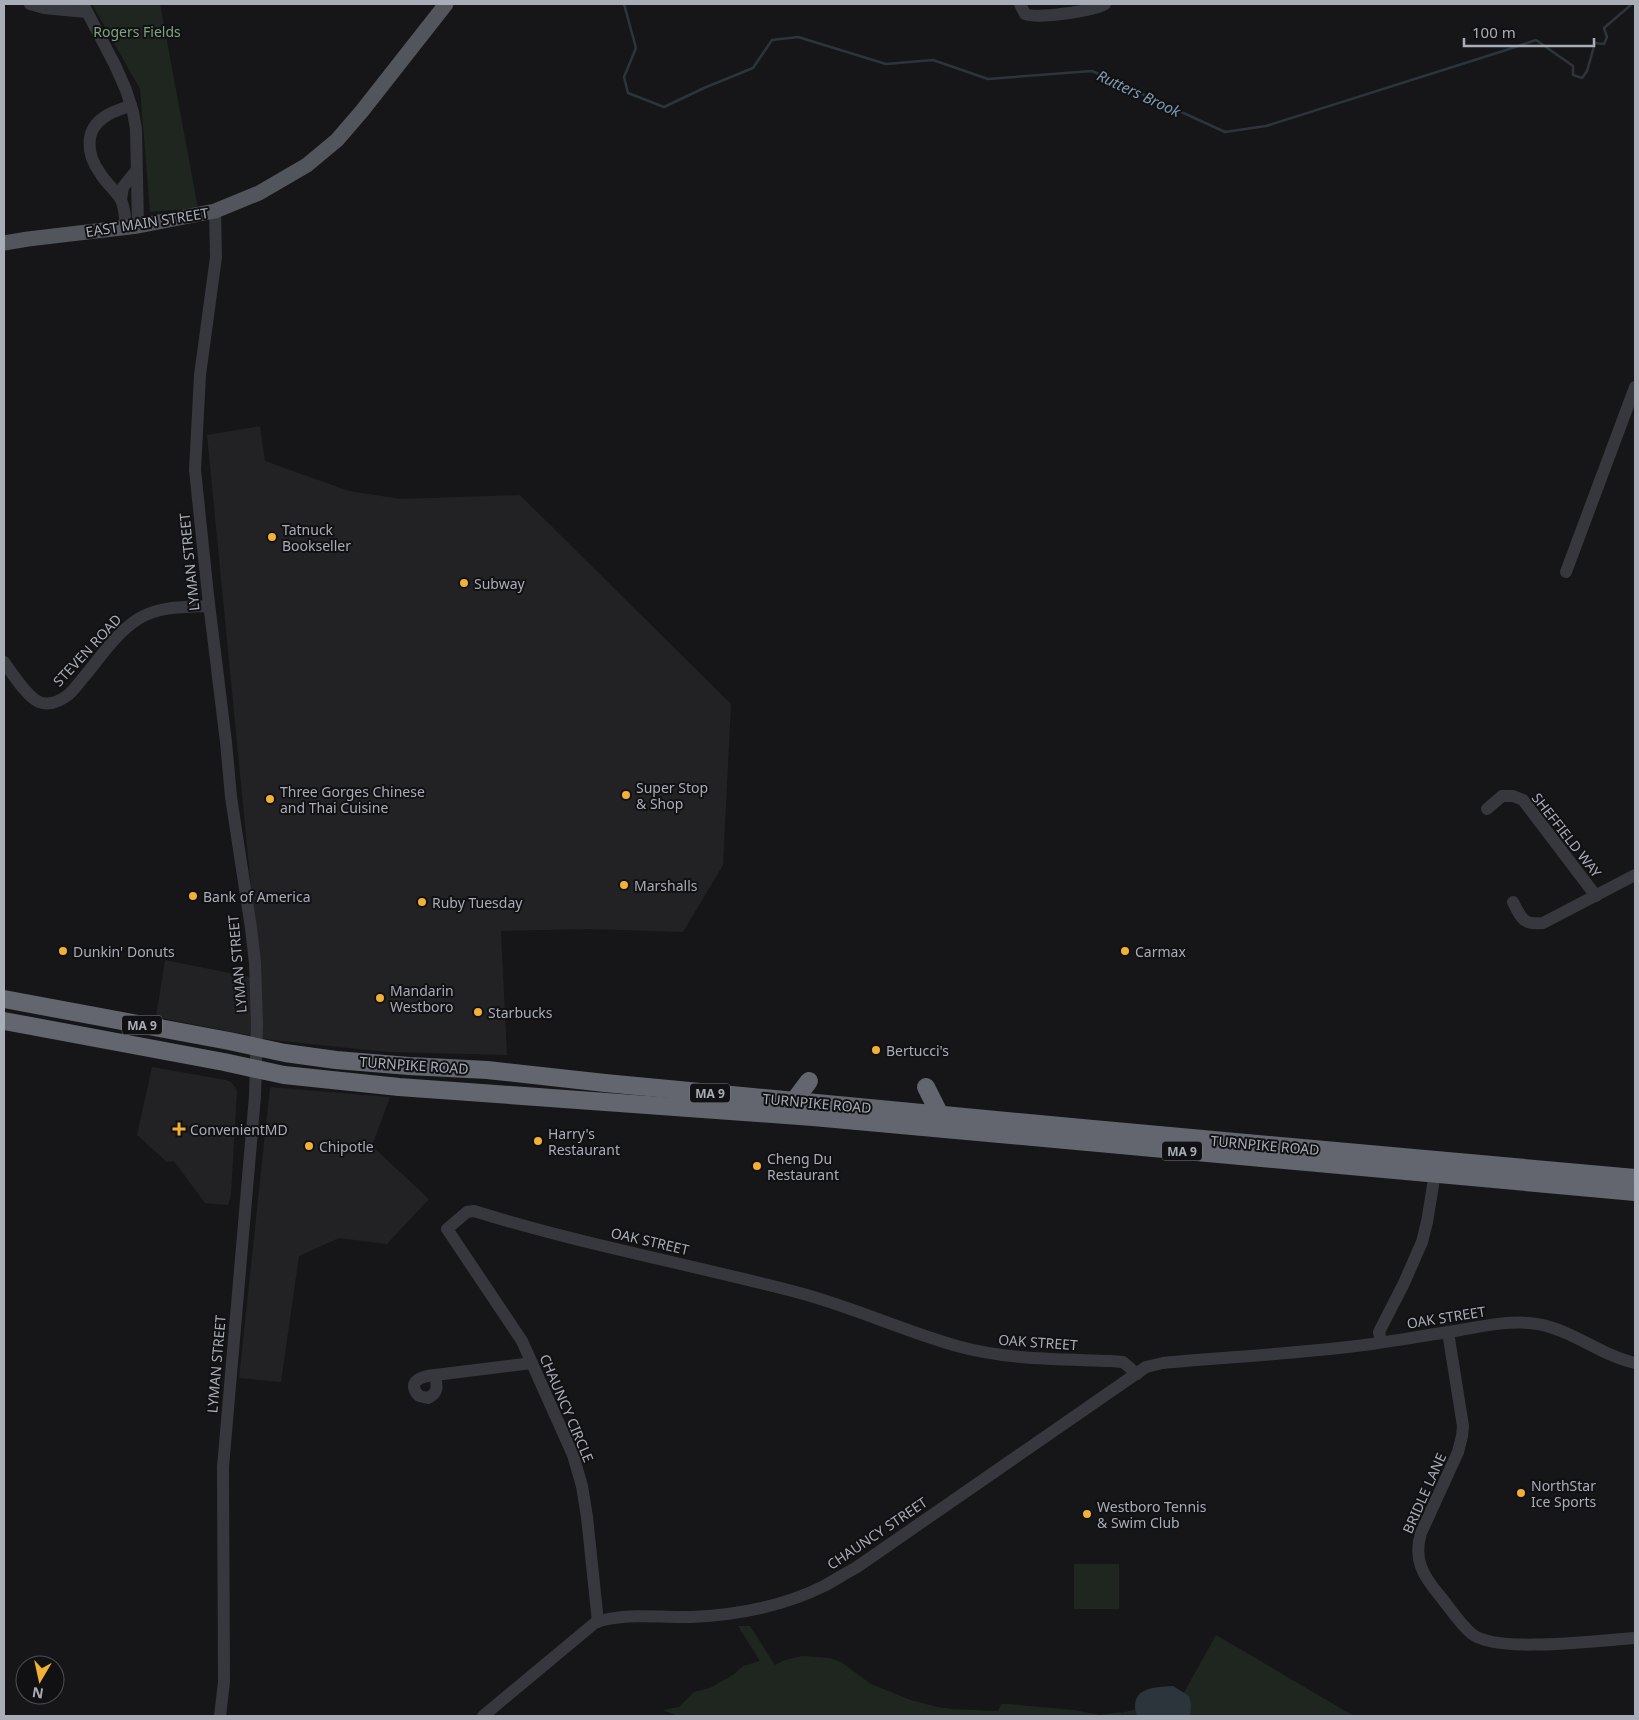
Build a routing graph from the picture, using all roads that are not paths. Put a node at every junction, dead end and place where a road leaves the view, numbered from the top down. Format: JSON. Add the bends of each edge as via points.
{"nodes":[{"id":1,"x":30,"y":4,"type":"edge"},
{"id":2,"x":446,"y":4,"type":"edge"},
{"id":3,"x":1020,"y":4,"type":"edge"},
{"id":4,"x":1105,"y":4,"type":"edge"},
{"id":5,"x":85,"y":8,"type":"edge"},
{"id":6,"x":131,"y":106,"type":"junction"},
{"id":7,"x":136,"y":171,"type":"junction"},
{"id":8,"x":121,"y":199,"type":"junction"},
{"id":9,"x":215,"y":211,"type":"junction"},
{"id":10,"x":132,"y":227,"type":"junction"},
{"id":11,"x":4,"y":244,"type":"edge"},
{"id":12,"x":1635,"y":387,"type":"edge"},
{"id":13,"x":1566,"y":572,"type":"dead end"},
{"id":14,"x":209,"y":606,"type":"junction"},
{"id":15,"x":4,"y":662,"type":"edge"},
{"id":16,"x":1487,"y":809,"type":"dead end"},
{"id":17,"x":1635,"y":875,"type":"edge"},
{"id":18,"x":1596,"y":896,"type":"junction"},
{"id":19,"x":1513,"y":902,"type":"dead end"},
{"id":20,"x":4,"y":999,"type":"edge"},
{"id":21,"x":4,"y":1021,"type":"edge"},
{"id":22,"x":257,"y":1047,"type":"junction"},
{"id":23,"x":257,"y":1069,"type":"junction"},
{"id":24,"x":809,"y":1081,"type":"dead end"},
{"id":25,"x":926,"y":1087,"type":"dead end"},
{"id":26,"x":794,"y":1101,"type":"junction"},
{"id":27,"x":940,"y":1115,"type":"junction"},
{"id":28,"x":1434,"y":1173,"type":"junction"},
{"id":29,"x":1635,"y":1178,"type":"edge"},
{"id":30,"x":1635,"y":1192,"type":"edge"},
{"id":31,"x":447,"y":1229,"type":"joint"},
{"id":32,"x":1448,"y":1332,"type":"junction"},
{"id":33,"x":1381,"y":1342,"type":"junction"},
{"id":34,"x":532,"y":1363,"type":"junction"},
{"id":35,"x":1635,"y":1363,"type":"edge"},
{"id":36,"x":435,"y":1374,"type":"dead end"},
{"id":37,"x":1137,"y":1374,"type":"junction"},
{"id":38,"x":598,"y":1622,"type":"junction"},
{"id":39,"x":1635,"y":1638,"type":"edge"},
{"id":40,"x":220,"y":1716,"type":"edge"},
{"id":41,"x":483,"y":1716,"type":"edge"}],
"edges":[{"from":1,"to":5,"type":"street","via":[[44,8]]},
{"from":2,"to":9,"type":"main road","name":"EAST MAIN STREET","via":[[337,140],[307,165],[259,193]]},
{"from":3,"to":4,"type":"street","via":[[1025,14],[1035,16],[1093,9]]},
{"from":5,"to":6,"type":"street","via":[[115,65]]},
{"from":6,"to":7,"type":"street","via":[[136,129]]},
{"from":6,"to":8,"type":"street","via":[[106,115],[99,121],[89,141],[91,159]]},
{"from":7,"to":8,"type":"street","via":[[123,187]]},
{"from":7,"to":10,"type":"street"},
{"from":8,"to":10,"type":"street"},
{"from":9,"to":10,"type":"main road","name":"EAST MAIN STREET"},
{"from":9,"to":14,"type":"street","name":"LYMAN STREET","via":[[216,257],[200,375],[195,470]]},
{"from":10,"to":11,"type":"main road","name":"EAST MAIN STREET"},
{"from":12,"to":13,"type":"street"},
{"from":14,"to":15,"type":"street","name":"STEVEN ROAD","via":[[167,608],[136,620],[115,639],[69,694],[54,702],[46,704],[32,697]]},
{"from":14,"to":22,"type":"street","name":"LYMAN STREET","via":[[254,963]]},
{"from":16,"to":18,"type":"street","name":"SHEFFIELD WAY","via":[[1502,796],[1523,800]]},
{"from":17,"to":18,"type":"street"},
{"from":18,"to":19,"type":"street","via":[[1535,924],[1521,918]]},
{"from":20,"to":22,"type":"highway","name":"TURNPIKE ROAD","number":"MA 9"},
{"from":21,"to":23,"type":"highway","name":"TURNPIKE ROAD","number":"MA 9"},
{"from":22,"to":23,"type":"street","name":"LYMAN STREET"},
{"from":22,"to":26,"type":"highway","name":"TURNPIKE ROAD","number":"MA 9","via":[[345,1060],[487,1070]]},
{"from":23,"to":28,"type":"highway","name":"TURNPIKE ROAD","number":"MA 9","via":[[284,1075],[399,1087],[813,1117]]},
{"from":23,"to":40,"type":"street","name":"LYMAN STREET","via":[[223,1468],[224,1682]]},
{"from":24,"to":26,"type":"highway"},
{"from":25,"to":27,"type":"highway"},
{"from":26,"to":27,"type":"highway","name":"TURNPIKE ROAD","number":"MA 9"},
{"from":27,"to":29,"type":"highway","name":"TURNPIKE ROAD","number":"MA 9"},
{"from":28,"to":30,"type":"highway","name":"TURNPIKE ROAD","number":"MA 9"},
{"from":28,"to":33,"type":"street","via":[[1422,1242],[1379,1332]]},
{"from":31,"to":34,"type":"street","name":"CHAUNCY CIRCLE","via":[[522,1340]]},
{"from":31,"to":37,"type":"street","name":"OAK STREET","via":[[466,1212],[474,1212],[809,1296],[966,1348],[1014,1357],[1123,1362]]},
{"from":32,"to":33,"type":"street","name":"OAK STREET"},
{"from":32,"to":35,"type":"street","name":"OAK STREET","via":[[1510,1323],[1549,1326],[1601,1352]]},
{"from":32,"to":39,"type":"street","name":"BRIDLE LANE","via":[[1463,1426],[1458,1452],[1418,1544],[1420,1566],[1431,1585],[1472,1634],[1490,1642],[1538,1644]]},
{"from":33,"to":37,"type":"street","name":"OAK STREET","via":[[1287,1354],[1163,1363],[1146,1367]]},
{"from":34,"to":36,"type":"street"},
{"from":34,"to":38,"type":"street","name":"CHAUNCY CIRCLE","via":[[573,1455],[582,1486]]},
{"from":37,"to":38,"type":"street","name":"CHAUNCY STREET","via":[[857,1567],[823,1586],[768,1606],[730,1614],[614,1617]]},
{"from":38,"to":41,"type":"street","name":"CHAUNCY STREET"}]}
